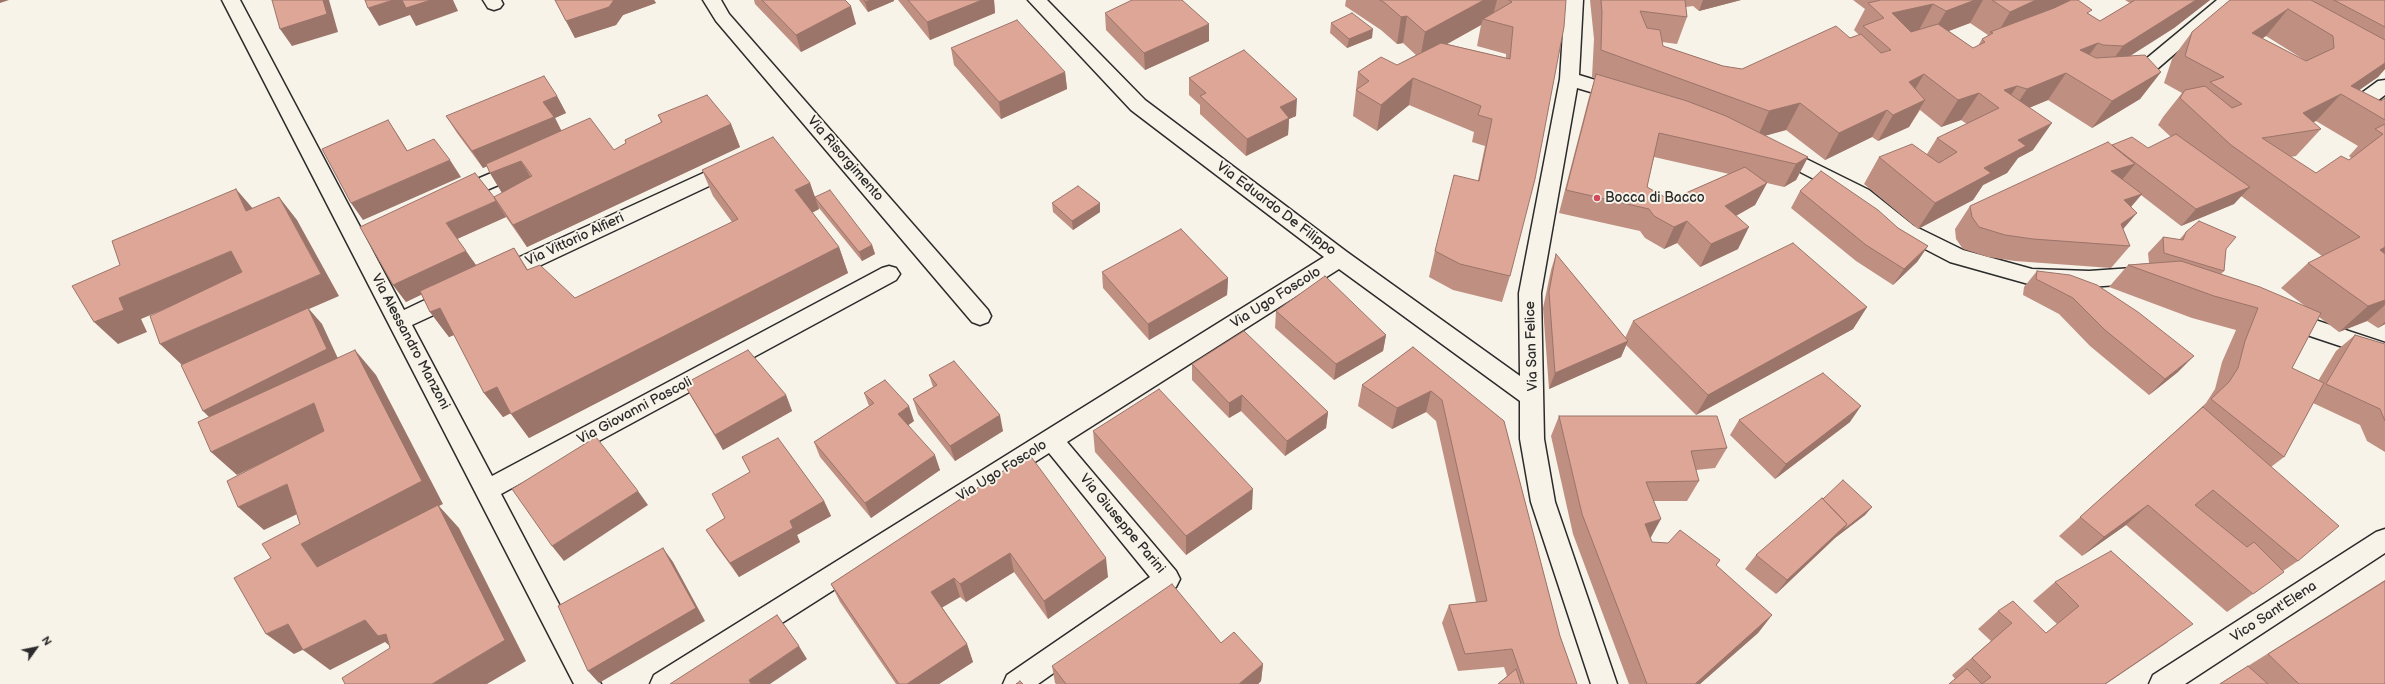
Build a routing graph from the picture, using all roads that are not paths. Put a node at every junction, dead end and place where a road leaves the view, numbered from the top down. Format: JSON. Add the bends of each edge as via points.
{"nodes":[{"id":1,"x":231,"y":0,"type":"edge"},
{"id":2,"x":712,"y":0,"type":"edge"},
{"id":3,"x":1037,"y":0,"type":"edge"},
{"id":4,"x":1574,"y":0,"type":"edge"},
{"id":5,"x":2228,"y":0,"type":"edge"},
{"id":6,"x":2142,"y":72,"type":"edge"},
{"id":7,"x":1569,"y":79,"type":"junction"},
{"id":8,"x":2385,"y":86,"type":"edge"},
{"id":9,"x":1636,"y":99,"type":"edge"},
{"id":10,"x":2348,"y":113,"type":"edge"},
{"id":11,"x":1762,"y":145,"type":"edge"},
{"id":12,"x":750,"y":158,"type":"edge"},
{"id":13,"x":538,"y":160,"type":"edge"},
{"id":14,"x":437,"y":205,"type":"edge"},
{"id":15,"x":1340,"y":258,"type":"junction"},
{"id":16,"x":889,"y":274,"type":"dead end"},
{"id":17,"x":2162,"y":279,"type":"edge"},
{"id":18,"x":2267,"y":313,"type":"edge"},
{"id":19,"x":980,"y":316,"type":"dead end"},
{"id":20,"x":399,"y":322,"type":"junction"},
{"id":21,"x":2385,"y":352,"type":"edge"},
{"id":22,"x":1533,"y":398,"type":"junction"},
{"id":23,"x":1051,"y":439,"type":"junction"},
{"id":24,"x":487,"y":490,"type":"junction"},
{"id":25,"x":2385,"y":540,"type":"edge"},
{"id":26,"x":588,"y":684,"type":"edge"},
{"id":27,"x":663,"y":684,"type":"edge"},
{"id":28,"x":1016,"y":684,"type":"edge"},
{"id":29,"x":1604,"y":684,"type":"edge"},
{"id":30,"x":2162,"y":684,"type":"edge"}],
"edges":[{"from":1,"to":20,"type":"street","name":"Via Alessandro Manzoni","via":[[364,237]]},
{"from":2,"to":19,"type":"street","name":"Via Risorgimento","via":[[722,17]]},
{"from":3,"to":15,"type":"street","name":"Via Eduardo De Filippo","via":[[1138,105]]},
{"from":4,"to":7,"type":"street","name":"Via San Felice"},
{"from":5,"to":6,"type":"street"},
{"from":7,"to":9,"type":"street"},
{"from":7,"to":22,"type":"street","name":"Via San Felice","via":[[1530,293]]},
{"from":8,"to":10,"type":"street"},
{"from":11,"to":17,"type":"street","via":[[1862,195],[1907,231],[1957,256],[2032,277],[2089,279],[2148,275]]},
{"from":12,"to":20,"type":"street","name":"Via Vittorio Alfieri"},
{"from":13,"to":14,"type":"street"},
{"from":15,"to":22,"type":"street","name":"Via Eduardo De Filippo"},
{"from":15,"to":23,"type":"street","name":"Via Ugo Foscolo"},
{"from":16,"to":24,"type":"street","name":"Via Giovanni Pascoli"},
{"from":18,"to":21,"type":"street"},
{"from":20,"to":24,"type":"street","name":"Via Alessandro Manzoni"},
{"from":22,"to":29,"type":"street","name":"Via San Felice","via":[[1532,439],[1543,502]]},
{"from":23,"to":27,"type":"street","name":"Via Ugo Foscolo"},
{"from":23,"to":28,"type":"street","name":"Via Giuseppe Parini","via":[[1167,579]]},
{"from":24,"to":26,"type":"street","name":"Via Alessandro Manzoni"},
{"from":25,"to":30,"type":"street","name":"Vico Sant'Elena"}]}
